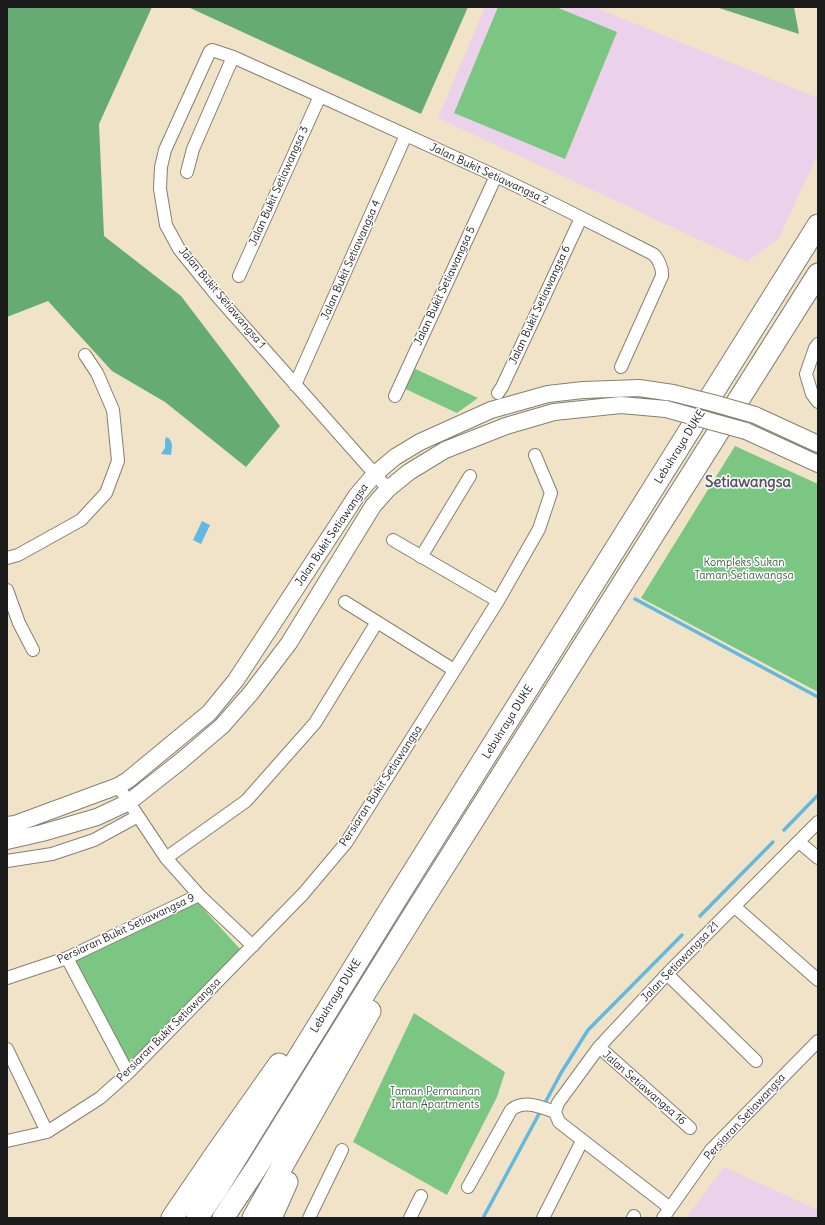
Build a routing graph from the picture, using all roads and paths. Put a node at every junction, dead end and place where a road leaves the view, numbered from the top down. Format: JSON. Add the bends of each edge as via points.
{"nodes":[{"id":1,"x":210,"y":51,"type":"joint"},
{"id":2,"x":233,"y":57,"type":"junction"},
{"id":3,"x":320,"y":96,"type":"junction"},
{"id":4,"x":406,"y":135,"type":"junction"},
{"id":5,"x":187,"y":172,"type":"dead end"},
{"id":6,"x":496,"y":176,"type":"junction"},
{"id":7,"x":581,"y":218,"type":"junction"},
{"id":8,"x":818,"y":225,"type":"edge"},
{"id":9,"x":818,"y":274,"type":"edge"},
{"id":10,"x":238,"y":276,"type":"dead end"},
{"id":11,"x":818,"y":344,"type":"edge"},
{"id":12,"x":85,"y":355,"type":"dead end"},
{"id":13,"x":621,"y":367,"type":"dead end"},
{"id":14,"x":295,"y":385,"type":"junction"},
{"id":15,"x":498,"y":393,"type":"dead end"},
{"id":16,"x":395,"y":396,"type":"dead end"},
{"id":17,"x":818,"y":402,"type":"edge"},
{"id":18,"x":818,"y":444,"type":"edge"},
{"id":19,"x":535,"y":455,"type":"dead end"},
{"id":20,"x":818,"y":464,"type":"edge"},
{"id":21,"x":375,"y":474,"type":"junction"},
{"id":22,"x":470,"y":476,"type":"dead end"},
{"id":23,"x":388,"y":488,"type":"junction"},
{"id":24,"x":393,"y":540,"type":"dead end"},
{"id":25,"x":421,"y":557,"type":"junction"},
{"id":26,"x":7,"y":558,"type":"edge"},
{"id":27,"x":7,"y":590,"type":"edge"},
{"id":28,"x":498,"y":601,"type":"junction"},
{"id":29,"x":345,"y":602,"type":"dead end"},
{"id":30,"x":377,"y":622,"type":"junction"},
{"id":31,"x":33,"y":650,"type":"dead end"},
{"id":32,"x":454,"y":670,"type":"junction"},
{"id":33,"x":118,"y":786,"type":"junction"},
{"id":34,"x":129,"y":802,"type":"junction"},
{"id":35,"x":138,"y":816,"type":"junction"},
{"id":36,"x":818,"y":822,"type":"edge"},
{"id":37,"x":7,"y":825,"type":"edge"},
{"id":38,"x":7,"y":841,"type":"edge"},
{"id":39,"x":800,"y":842,"type":"junction"},
{"id":40,"x":166,"y":858,"type":"junction"},
{"id":41,"x":818,"y":858,"type":"edge"},
{"id":42,"x":7,"y":861,"type":"edge"},
{"id":43,"x":199,"y":894,"type":"junction"},
{"id":44,"x":395,"y":901,"type":"junction"},
{"id":45,"x":735,"y":906,"type":"junction"},
{"id":46,"x":416,"y":910,"type":"junction"},
{"id":47,"x":253,"y":946,"type":"junction"},
{"id":48,"x":67,"y":958,"type":"junction"},
{"id":49,"x":667,"y":974,"type":"junction"},
{"id":50,"x":7,"y":978,"type":"edge"},
{"id":51,"x":818,"y":980,"type":"edge"},
{"id":52,"x":818,"y":1041,"type":"edge"},
{"id":53,"x":599,"y":1048,"type":"junction"},
{"id":54,"x":7,"y":1049,"type":"edge"},
{"id":55,"x":756,"y":1061,"type":"dead end"},
{"id":56,"x":128,"y":1073,"type":"junction"},
{"id":57,"x":329,"y":1083,"type":"junction"},
{"id":58,"x":551,"y":1111,"type":"junction"},
{"id":59,"x":690,"y":1128,"type":"dead end"},
{"id":60,"x":47,"y":1132,"type":"junction"},
{"id":61,"x":7,"y":1141,"type":"edge"},
{"id":62,"x":582,"y":1141,"type":"junction"},
{"id":63,"x":342,"y":1150,"type":"dead end"},
{"id":64,"x":468,"y":1187,"type":"dead end"},
{"id":65,"x":421,"y":1196,"type":"dead end"},
{"id":66,"x":667,"y":1213,"type":"edge"},
{"id":67,"x":172,"y":1218,"type":"edge"},
{"id":68,"x":197,"y":1218,"type":"edge"},
{"id":69,"x":223,"y":1218,"type":"edge"},
{"id":70,"x":253,"y":1218,"type":"edge"},
{"id":71,"x":271,"y":1218,"type":"edge"},
{"id":72,"x":309,"y":1218,"type":"edge"},
{"id":73,"x":410,"y":1218,"type":"edge"},
{"id":74,"x":543,"y":1218,"type":"edge"}],
"edges":[{"from":1,"to":2,"type":"street","name":"Jalan Bukit Setiawangsa 2"},
{"from":1,"to":14,"type":"street","name":"Jalan Bukit Setiawangsa 1","via":[[165,150],[160,189],[166,225],[179,249]]},
{"from":2,"to":3,"type":"street","name":"Jalan Bukit Setiawangsa 2"},
{"from":2,"to":5,"type":"street","via":[[193,149]]},
{"from":3,"to":4,"type":"street","name":"Jalan Bukit Setiawangsa 2"},
{"from":3,"to":10,"type":"street","name":"Jalan Bukit Setiawangsa 3"},
{"from":4,"to":6,"type":"street","name":"Jalan Bukit Setiawangsa 2"},
{"from":4,"to":14,"type":"street","name":"Jalan Bukit Setiawangsa 4"},
{"from":6,"to":7,"type":"street","name":"Jalan Bukit Setiawangsa 2"},
{"from":6,"to":16,"type":"street","name":"Jalan Bukit Setiawangsa 5"},
{"from":7,"to":13,"type":"street","name":"Jalan Bukit Setiawangsa 2","via":[[653,254],[657,257],[663,272]]},
{"from":7,"to":15,"type":"street","name":"Jalan Bukit Setiawangsa 6"},
{"from":8,"to":44,"type":"highway","name":"Lebuhraya DUKE"},
{"from":9,"to":46,"type":"highway","name":"Lebuhraya DUKE"},
{"from":11,"to":17,"type":"street","via":[[814,348],[806,374],[812,394]]},
{"from":12,"to":26,"type":"street","via":[[97,373],[113,410],[118,461],[106,493],[82,520],[18,555]]},
{"from":14,"to":21,"type":"street","name":"Jalan Bukit Setiawangsa 1"},
{"from":18,"to":21,"type":"street","name":"Jalan Bukit Setiawangsa","bridge":true,"via":[[755,415],[673,393],[639,388],[583,390],[548,394],[491,410],[420,442],[395,457]]},
{"from":19,"to":28,"type":"street","name":"Persiaran Bukit Setiawangsa","via":[[551,492],[539,529]]},
{"from":20,"to":23,"type":"street","name":"Jalan Bukit Setiawangsa","bridge":true,"via":[[746,431],[666,409],[621,405],[554,412],[506,426],[445,450]]},
{"from":21,"to":23,"type":"street","name":"Jalan Bukit Setiawangsa 1"},
{"from":21,"to":33,"type":"street","name":"Jalan Bukit Setiawangsa","via":[[357,495],[236,680],[209,712]]},
{"from":22,"to":25,"type":"street"},
{"from":23,"to":34,"type":"street","name":"Jalan Bukit Setiawangsa","via":[[373,506],[289,643],[251,694],[222,726]]},
{"from":24,"to":25,"type":"street"},
{"from":25,"to":28,"type":"street"},
{"from":27,"to":31,"type":"street","via":[[19,623]]},
{"from":28,"to":32,"type":"street","name":"Persiaran Bukit Setiawangsa"},
{"from":29,"to":30,"type":"street"},
{"from":30,"to":32,"type":"street"},
{"from":30,"to":40,"type":"street","via":[[315,723],[246,801]]},
{"from":32,"to":47,"type":"street","name":"Persiaran Bukit Setiawangsa","via":[[346,843],[303,894]]},
{"from":33,"to":34,"type":"street"},
{"from":33,"to":37,"type":"street","name":"Jalan Bukit Setiawangsa"},
{"from":34,"to":35,"type":"street"},
{"from":34,"to":38,"type":"street","name":"Jalan Bukit Setiawangsa","via":[[97,816]]},
{"from":35,"to":40,"type":"street"},
{"from":35,"to":42,"type":"street","via":[[94,840],[52,854]]},
{"from":36,"to":39,"type":"street","name":"Jalan Setiawangsa 21"},
{"from":39,"to":41,"type":"street"},
{"from":39,"to":45,"type":"street","name":"Jalan Setiawangsa 21"},
{"from":40,"to":43,"type":"street"},
{"from":43,"to":47,"type":"street"},
{"from":43,"to":48,"type":"street","name":"Persiaran Bukit Setiawangsa 9"},
{"from":44,"to":67,"type":"highway"},
{"from":44,"to":68,"type":"highway","name":"Lebuhraya DUKE"},
{"from":45,"to":49,"type":"street","name":"Jalan Setiawangsa 21"},
{"from":45,"to":51,"type":"street"},
{"from":46,"to":57,"type":"highway","via":[[401,956]]},
{"from":46,"to":69,"type":"highway","name":"Lebuhraya DUKE"},
{"from":47,"to":56,"type":"street","name":"Persiaran Bukit Setiawangsa"},
{"from":48,"to":50,"type":"street","name":"Persiaran Bukit Setiawangsa 9"},
{"from":48,"to":56,"type":"street"},
{"from":49,"to":53,"type":"street","name":"Jalan Setiawangsa 21"},
{"from":49,"to":55,"type":"street"},
{"from":52,"to":66,"type":"street","name":"Persiaran Setiawangsa","via":[[711,1150]]},
{"from":53,"to":58,"type":"street","name":"Jalan Setiawangsa 21"},
{"from":53,"to":59,"type":"street","name":"Jalan Setiawangsa 16"},
{"from":54,"to":60,"type":"street"},
{"from":56,"to":60,"type":"street","name":"Persiaran Bukit Setiawangsa","via":[[100,1098]]},
{"from":57,"to":70,"type":"highway"},
{"from":57,"to":71,"type":"highway"},
{"from":58,"to":62,"type":"street","via":[[559,1122]]},
{"from":58,"to":64,"type":"street","via":[[533,1105],[517,1105]]},
{"from":60,"to":61,"type":"street","name":"Persiaran Bukit Setiawangsa"},
{"from":62,"to":66,"type":"street"},
{"from":62,"to":74,"type":"street"},
{"from":63,"to":72,"type":"street"},
{"from":65,"to":73,"type":"street"}]}
